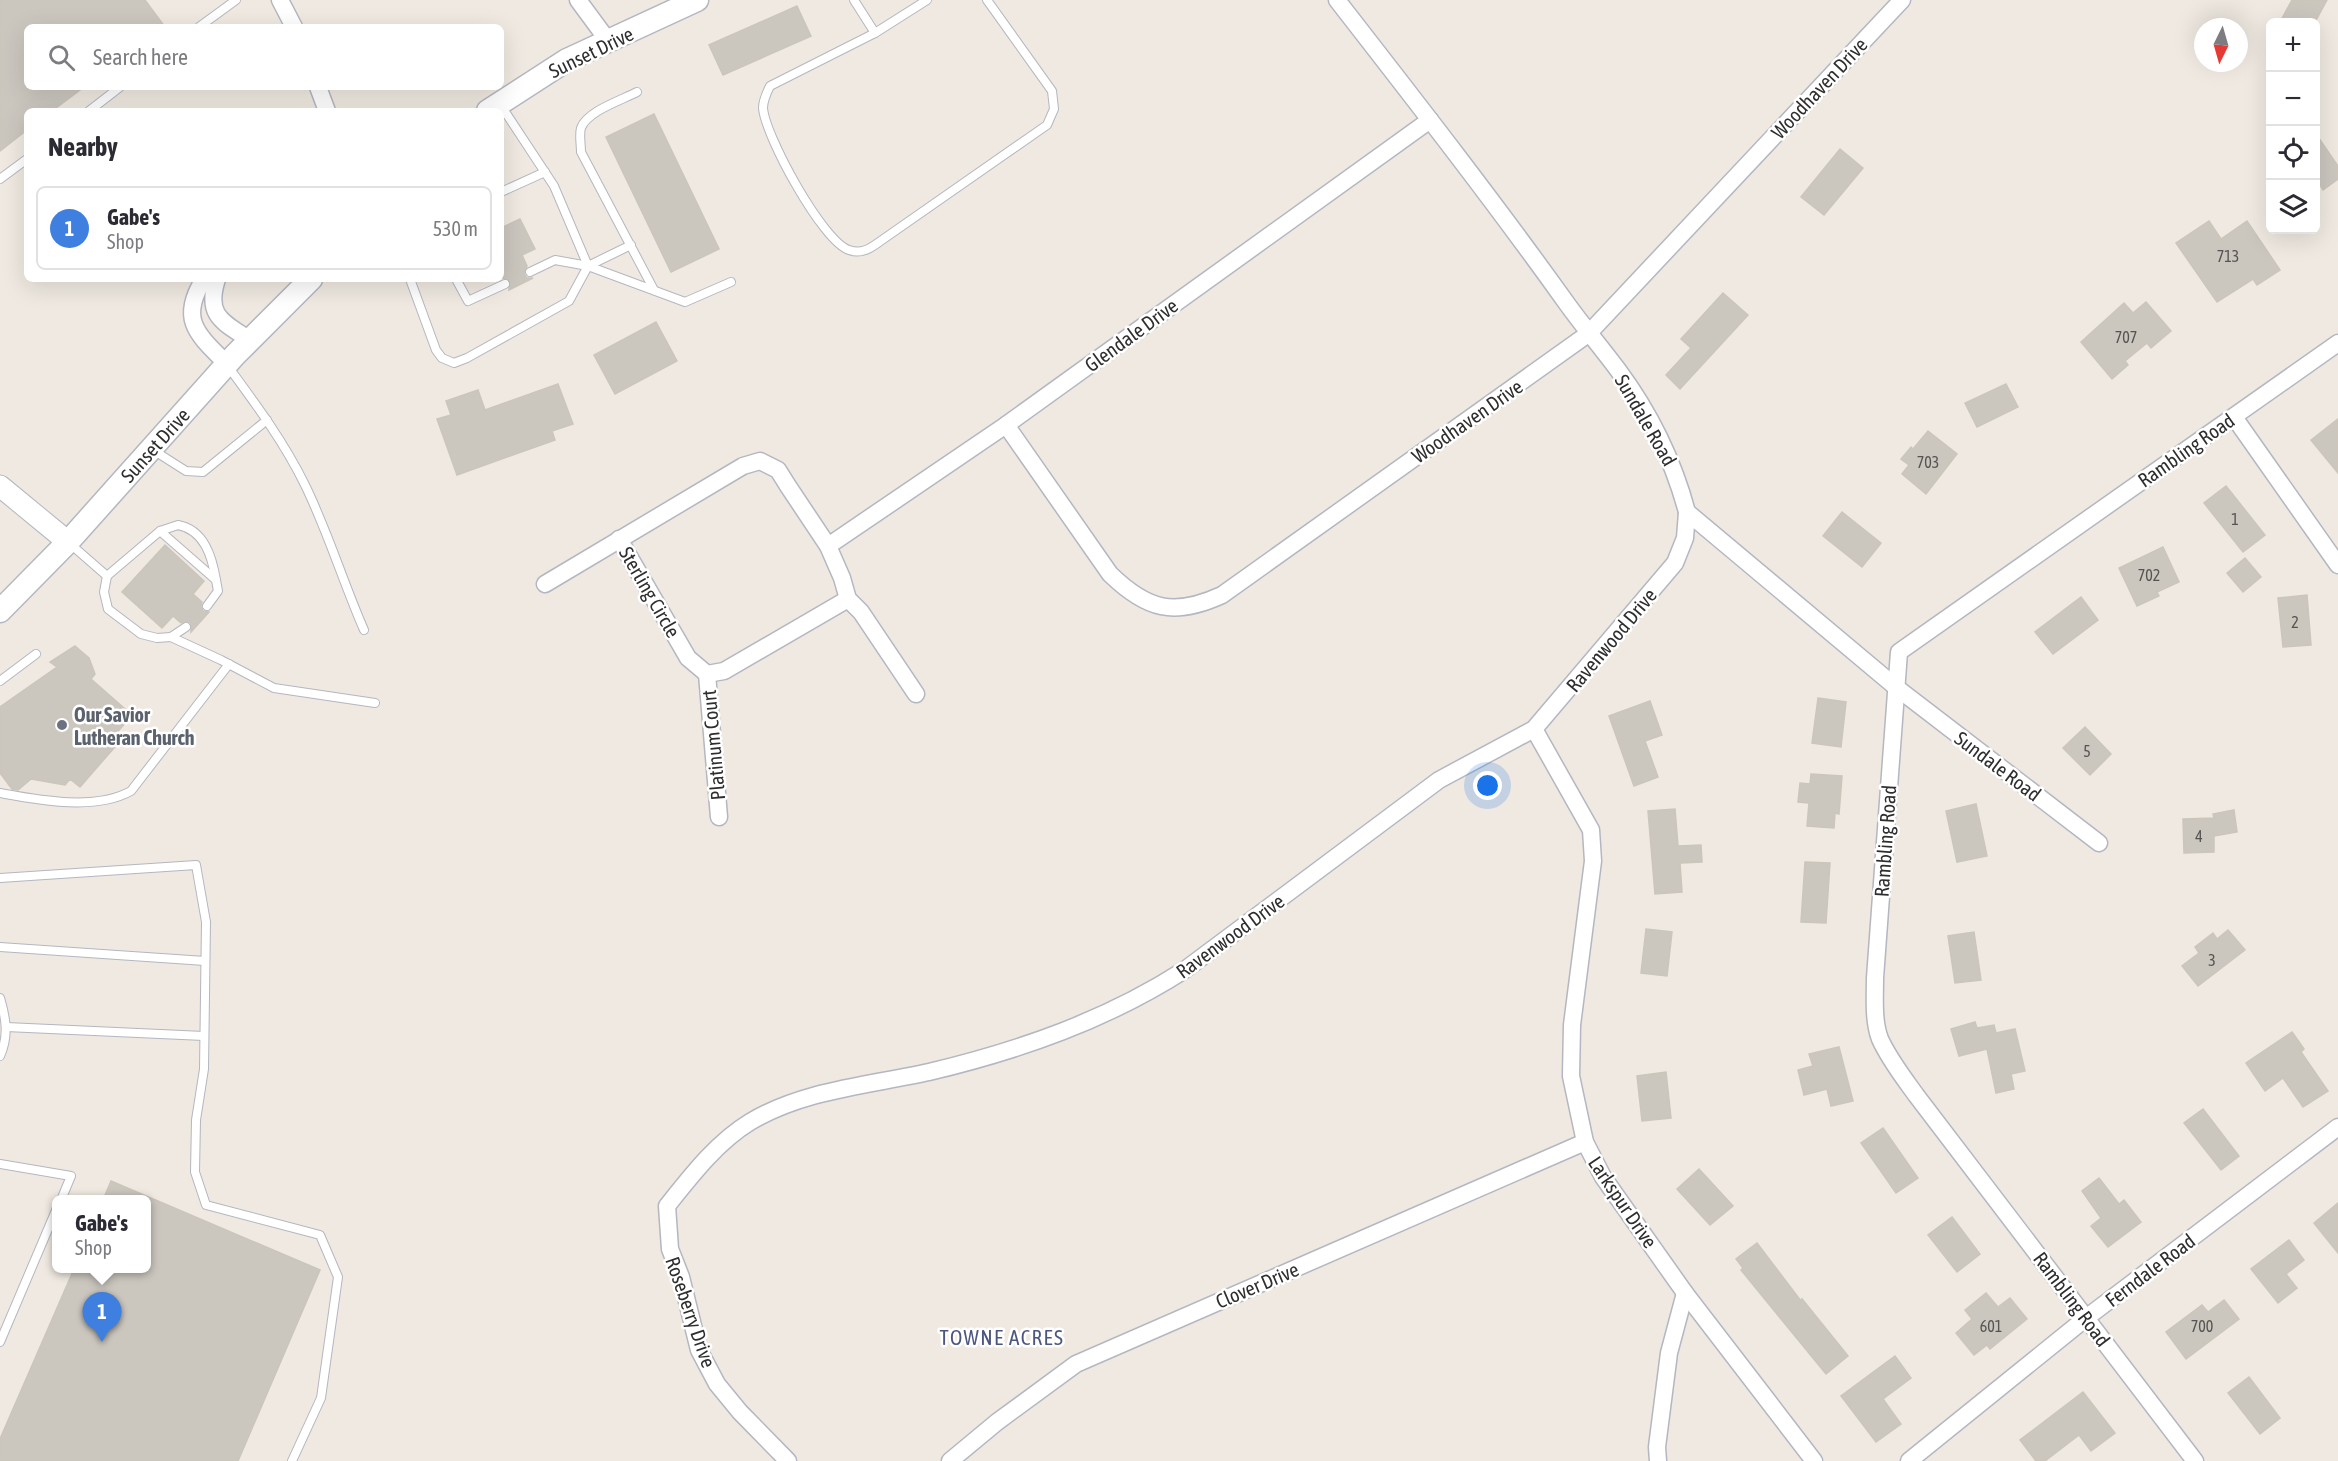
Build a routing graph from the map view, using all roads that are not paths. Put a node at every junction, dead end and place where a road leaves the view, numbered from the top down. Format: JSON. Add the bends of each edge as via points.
{"nodes":[{"id":1,"x":236,"y":0,"type":"edge"},
{"id":2,"x":280,"y":0,"type":"edge"},
{"id":3,"x":578,"y":0,"type":"edge"},
{"id":4,"x":697,"y":0,"type":"edge"},
{"id":5,"x":854,"y":0,"type":"edge"},
{"id":6,"x":927,"y":0,"type":"edge"},
{"id":7,"x":987,"y":0,"type":"edge"},
{"id":8,"x":1337,"y":0,"type":"edge"},
{"id":9,"x":1902,"y":0,"type":"edge"},
{"id":10,"x":203,"y":24,"type":"edge"},
{"id":11,"x":292,"y":24,"type":"edge"},
{"id":12,"x":875,"y":33,"type":"junction"},
{"id":13,"x":609,"y":42,"type":"junction"},
{"id":14,"x":116,"y":90,"type":"edge"},
{"id":15,"x":319,"y":90,"type":"edge"},
{"id":16,"x":637,"y":93,"type":"dead end"},
{"id":17,"x":494,"y":107,"type":"edge"},
{"id":18,"x":93,"y":108,"type":"edge"},
{"id":19,"x":326,"y":108,"type":"edge"},
{"id":20,"x":504,"y":120,"type":"edge"},
{"id":21,"x":1430,"y":120,"type":"junction"},
{"id":22,"x":24,"y":161,"type":"edge"},
{"id":23,"x":545,"y":171,"type":"junction"},
{"id":24,"x":0,"y":179,"type":"edge"},
{"id":25,"x":504,"y":191,"type":"edge"},
{"id":26,"x":631,"y":245,"type":"junction"},
{"id":27,"x":588,"y":266,"type":"junction"},
{"id":28,"x":530,"y":272,"type":"dead end"},
{"id":29,"x":202,"y":282,"type":"edge"},
{"id":30,"x":216,"y":282,"type":"edge"},
{"id":31,"x":307,"y":282,"type":"edge"},
{"id":32,"x":411,"y":282,"type":"edge"},
{"id":33,"x":458,"y":282,"type":"edge"},
{"id":34,"x":731,"y":282,"type":"dead end"},
{"id":35,"x":506,"y":284,"type":"dead end"},
{"id":36,"x":654,"y":290,"type":"junction"},
{"id":37,"x":1588,"y":334,"type":"junction"},
{"id":38,"x":250,"y":340,"type":"junction"},
{"id":39,"x":2338,"y":343,"type":"edge"},
{"id":40,"x":227,"y":364,"type":"junction"},
{"id":41,"x":2235,"y":417,"type":"junction"},
{"id":42,"x":267,"y":420,"type":"junction"},
{"id":43,"x":1005,"y":425,"type":"junction"},
{"id":44,"x":151,"y":449,"type":"junction"},
{"id":45,"x":0,"y":486,"type":"edge"},
{"id":46,"x":1687,"y":512,"type":"junction"},
{"id":47,"x":160,"y":531,"type":"junction"},
{"id":48,"x":619,"y":539,"type":"junction"},
{"id":49,"x":68,"y":542,"type":"junction"},
{"id":50,"x":828,"y":546,"type":"junction"},
{"id":51,"x":2338,"y":565,"type":"edge"},
{"id":52,"x":107,"y":576,"type":"junction"},
{"id":53,"x":216,"y":580,"type":"junction"},
{"id":54,"x":545,"y":584,"type":"dead end"},
{"id":55,"x":848,"y":599,"type":"junction"},
{"id":56,"x":207,"y":606,"type":"dead end"},
{"id":57,"x":0,"y":611,"type":"edge"},
{"id":58,"x":186,"y":627,"type":"dead end"},
{"id":59,"x":364,"y":630,"type":"dead end"},
{"id":60,"x":171,"y":637,"type":"junction"},
{"id":61,"x":36,"y":654,"type":"dead end"},
{"id":62,"x":229,"y":664,"type":"junction"},
{"id":63,"x":707,"y":674,"type":"junction"},
{"id":64,"x":0,"y":681,"type":"edge"},
{"id":65,"x":1897,"y":688,"type":"junction"},
{"id":66,"x":916,"y":694,"type":"dead end"},
{"id":67,"x":375,"y":703,"type":"dead end"},
{"id":68,"x":1534,"y":729,"type":"junction"},
{"id":69,"x":0,"y":793,"type":"edge"},
{"id":70,"x":719,"y":817,"type":"dead end"},
{"id":71,"x":2098,"y":843,"type":"dead end"},
{"id":72,"x":0,"y":878,"type":"edge"},
{"id":73,"x":0,"y":947,"type":"edge"},
{"id":74,"x":205,"y":961,"type":"junction"},
{"id":75,"x":0,"y":998,"type":"edge"},
{"id":76,"x":6,"y":1027,"type":"junction"},
{"id":77,"x":204,"y":1036,"type":"junction"},
{"id":78,"x":0,"y":1056,"type":"edge"},
{"id":79,"x":2338,"y":1127,"type":"edge"},
{"id":80,"x":1585,"y":1142,"type":"junction"},
{"id":81,"x":0,"y":1164,"type":"edge"},
{"id":82,"x":63,"y":1195,"type":"edge"},
{"id":83,"x":667,"y":1206,"type":"joint"},
{"id":84,"x":52,"y":1220,"type":"edge"},
{"id":85,"x":1685,"y":1293,"type":"junction"},
{"id":86,"x":2086,"y":1318,"type":"junction"},
{"id":87,"x":0,"y":1342,"type":"edge"},
{"id":88,"x":292,"y":1461,"type":"edge"},
{"id":89,"x":788,"y":1461,"type":"edge"},
{"id":90,"x":950,"y":1461,"type":"edge"},
{"id":91,"x":1658,"y":1461,"type":"edge"},
{"id":92,"x":1814,"y":1461,"type":"edge"},
{"id":93,"x":1909,"y":1461,"type":"edge"},
{"id":94,"x":2195,"y":1461,"type":"edge"}],
"edges":[{"from":1,"to":10,"type":"lane"},
{"from":2,"to":11,"type":"street"},
{"from":3,"to":13,"type":"street"},
{"from":4,"to":13,"type":"main road","name":"Sunset Drive"},
{"from":5,"to":12,"type":"lane"},
{"from":6,"to":12,"type":"lane"},
{"from":7,"to":12,"type":"lane","via":[[1052,91],[1054,109],[1047,125],[864,252],[848,250],[833,239],[801,193],[769,133],[763,106],[770,86]]},
{"from":8,"to":21,"type":"street","name":"Sundale Road"},
{"from":9,"to":37,"type":"street","name":"Woodhaven Drive"},
{"from":13,"to":17,"type":"main road","name":"Sunset Drive","via":[[567,60]]},
{"from":14,"to":18,"type":"lane"},
{"from":15,"to":19,"type":"street"},
{"from":16,"to":26,"type":"lane","via":[[589,116],[581,126],[580,137],[581,152]]},
{"from":20,"to":23,"type":"lane"},
{"from":21,"to":37,"type":"street","name":"Sundale Road"},
{"from":21,"to":43,"type":"street","name":"Glendale Drive"},
{"from":22,"to":24,"type":"lane"},
{"from":23,"to":25,"type":"lane"},
{"from":23,"to":27,"type":"lane"},
{"from":26,"to":27,"type":"lane"},
{"from":26,"to":36,"type":"lane"},
{"from":27,"to":28,"type":"lane","via":[[555,260]]},
{"from":27,"to":32,"type":"lane","via":[[569,301],[454,363],[436,350]]},
{"from":27,"to":36,"type":"lane"},
{"from":29,"to":40,"type":"street","via":[[193,297],[190,313],[198,334]]},
{"from":30,"to":38,"type":"street","via":[[214,311],[219,319]]},
{"from":31,"to":38,"type":"main road","name":"Sunset Drive"},
{"from":33,"to":35,"type":"lane","via":[[468,302]]},
{"from":34,"to":36,"type":"lane","via":[[685,302]]},
{"from":37,"to":43,"type":"street","name":"Woodhaven Drive","via":[[1222,595],[1186,608],[1164,607],[1143,600],[1110,573]]},
{"from":37,"to":46,"type":"street","name":"Sundale Road","via":[[1644,408],[1673,467]]},
{"from":38,"to":40,"type":"main road","name":"Sunset Drive"},
{"from":39,"to":41,"type":"street","name":"Rambling Road"},
{"from":40,"to":42,"type":"lane"},
{"from":40,"to":44,"type":"main road","name":"Sunset Drive"},
{"from":41,"to":51,"type":"street"},
{"from":41,"to":65,"type":"street","name":"Rambling Road","via":[[1899,652]]},
{"from":42,"to":44,"type":"lane","via":[[202,472],[186,471]]},
{"from":42,"to":59,"type":"lane","via":[[304,484]]},
{"from":43,"to":50,"type":"street","name":"Glendale Drive"},
{"from":44,"to":49,"type":"main road","name":"Sunset Drive"},
{"from":45,"to":49,"type":"street"},
{"from":46,"to":65,"type":"street","name":"Sundale Road"},
{"from":46,"to":68,"type":"street","name":"Ravenwood Drive","via":[[1685,538],[1675,563]]},
{"from":47,"to":52,"type":"lane"},
{"from":47,"to":53,"type":"lane"},
{"from":47,"to":53,"type":"lane","via":[[178,525],[197,533],[211,555]]},
{"from":48,"to":50,"type":"street","name":"Sterling Circle","via":[[743,466],[760,461],[778,470]]},
{"from":48,"to":54,"type":"street"},
{"from":48,"to":63,"type":"street","name":"Sterling Circle","via":[[688,658]]},
{"from":49,"to":52,"type":"lane"},
{"from":49,"to":57,"type":"main road","name":"Sunset Drive"},
{"from":50,"to":55,"type":"street"},
{"from":52,"to":60,"type":"lane","via":[[104,592],[108,609],[141,634]]},
{"from":53,"to":56,"type":"lane","via":[[218,591]]},
{"from":55,"to":63,"type":"street","via":[[724,671]]},
{"from":55,"to":66,"type":"street","via":[[861,612]]},
{"from":58,"to":60,"type":"lane"},
{"from":60,"to":62,"type":"lane"},
{"from":61,"to":64,"type":"lane"},
{"from":62,"to":67,"type":"lane","via":[[274,688]]},
{"from":62,"to":69,"type":"lane","via":[[131,792],[117,799],[91,802]]},
{"from":63,"to":70,"type":"street","name":"Platinum Court"},
{"from":65,"to":71,"type":"street","name":"Sundale Road"},
{"from":65,"to":86,"type":"street","name":"Rambling Road","via":[[1875,978],[1879,1037],[1916,1095]]},
{"from":68,"to":80,"type":"street","name":"Larkspur Drive","via":[[1591,830],[1593,861],[1572,1025],[1571,1076]]},
{"from":68,"to":83,"type":"street","name":"Ravenwood Drive","via":[[1439,780],[1223,943],[1158,987],[1090,1020],[1004,1053],[780,1107],[749,1123],[726,1142],[701,1164]]},
{"from":72,"to":74,"type":"lane","via":[[196,865],[206,921]]},
{"from":73,"to":74,"type":"lane"},
{"from":74,"to":77,"type":"lane"},
{"from":75,"to":76,"type":"lane"},
{"from":76,"to":77,"type":"lane"},
{"from":76,"to":78,"type":"lane"},
{"from":77,"to":88,"type":"lane","via":[[195,1172],[206,1205],[320,1235],[339,1277],[321,1398]]},
{"from":79,"to":86,"type":"street","name":"Ferndale Road"},
{"from":80,"to":85,"type":"street","name":"Larkspur Drive","via":[[1603,1177]]},
{"from":80,"to":90,"type":"street","name":"Clover Drive","via":[[1076,1364]]},
{"from":81,"to":82,"type":"lane","via":[[71,1176]]},
{"from":83,"to":89,"type":"street","name":"Roseberry Drive","via":[[670,1250],[681,1277],[699,1350],[717,1384]]},
{"from":84,"to":87,"type":"lane"},
{"from":85,"to":91,"type":"street","via":[[1669,1353]]},
{"from":85,"to":92,"type":"street","name":"Larkspur Drive"},
{"from":86,"to":93,"type":"street","name":"Ferndale Road"},
{"from":86,"to":94,"type":"street","name":"Rambling Road"}]}
